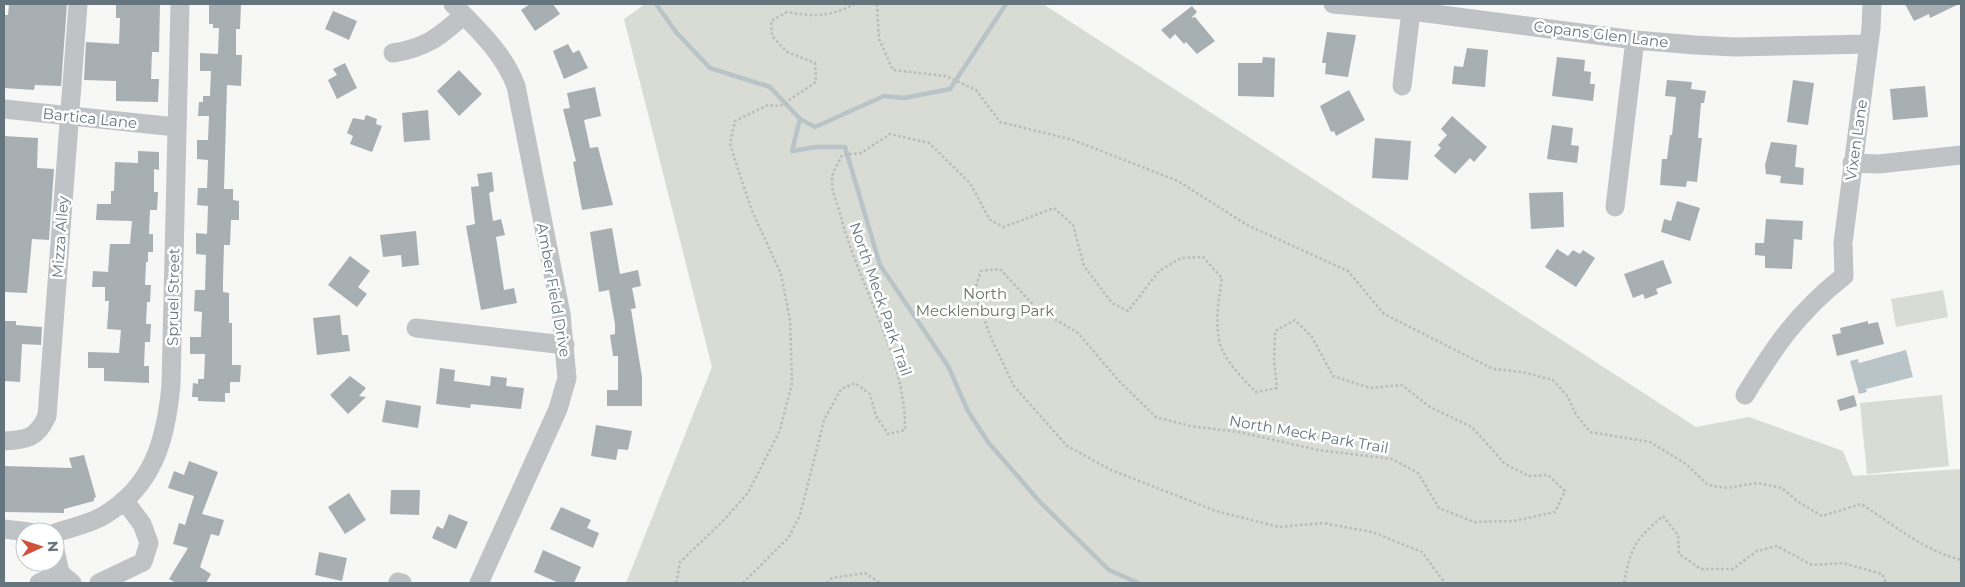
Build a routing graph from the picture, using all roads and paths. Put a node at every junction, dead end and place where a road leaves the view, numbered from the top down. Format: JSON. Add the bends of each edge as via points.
{"nodes":[{"id":1,"x":78,"y":4,"type":"edge"},
{"id":2,"x":180,"y":4,"type":"edge"},
{"id":3,"x":855,"y":4,"type":"edge"},
{"id":4,"x":877,"y":4,"type":"edge"},
{"id":5,"x":1334,"y":4,"type":"edge"},
{"id":6,"x":1872,"y":4,"type":"edge"},
{"id":7,"x":458,"y":9,"type":"edge"},
{"id":8,"x":1411,"y":11,"type":"junction"},
{"id":9,"x":1635,"y":40,"type":"junction"},
{"id":10,"x":1869,"y":44,"type":"junction"},
{"id":11,"x":393,"y":53,"type":"dead end"},
{"id":12,"x":1402,"y":86,"type":"dead end"},
{"id":13,"x":4,"y":109,"type":"edge"},
{"id":14,"x":69,"y":116,"type":"junction"},
{"id":15,"x":176,"y":127,"type":"junction"},
{"id":16,"x":1961,"y":155,"type":"edge"},
{"id":17,"x":1852,"y":163,"type":"junction"},
{"id":18,"x":1615,"y":207,"type":"dead end"},
{"id":19,"x":416,"y":328,"type":"dead end"},
{"id":20,"x":565,"y":346,"type":"junction"},
{"id":21,"x":1746,"y":395,"type":"dead end"},
{"id":22,"x":4,"y":440,"type":"edge"},
{"id":23,"x":124,"y":500,"type":"junction"},
{"id":24,"x":65,"y":529,"type":"edge"},
{"id":25,"x":1961,"y":560,"type":"edge"},
{"id":26,"x":66,"y":578,"type":"edge"},
{"id":27,"x":39,"y":583,"type":"edge"},
{"id":28,"x":98,"y":583,"type":"edge"},
{"id":29,"x":479,"y":583,"type":"edge"},
{"id":30,"x":676,"y":583,"type":"edge"},
{"id":31,"x":743,"y":583,"type":"edge"},
{"id":32,"x":827,"y":583,"type":"edge"},
{"id":33,"x":880,"y":583,"type":"edge"},
{"id":34,"x":1445,"y":583,"type":"edge"},
{"id":35,"x":1624,"y":583,"type":"edge"},
{"id":36,"x":1886,"y":583,"type":"edge"}],
"edges":[{"from":1,"to":14,"type":"street","name":"Mizza Alley"},
{"from":2,"to":15,"type":"street","name":"Spruel Street"},
{"from":3,"to":30,"type":"path","via":[[814,17],[786,12],[771,21],[772,36],[787,52],[815,63],[816,82],[780,106],[768,105],[735,121],[730,144],[752,211],[781,274],[790,320],[792,383],[780,430],[748,493],[680,562]]},
{"from":4,"to":25,"type":"path","via":[[879,39],[893,70],[946,76],[976,90],[1000,122],[1073,140],[1178,181],[1247,225],[1348,271],[1384,314],[1444,346],[1493,369],[1553,380],[1590,432],[1650,442],[1686,464],[1708,485],[1727,488],[1757,483],[1782,488],[1822,516],[1861,504],[1907,537],[1945,556]]},
{"from":5,"to":8,"type":"street","name":"Copans Glen Lane"},
{"from":6,"to":10,"type":"street","name":"Vixen Lane"},
{"from":7,"to":11,"type":"street","via":[[433,42]]},
{"from":7,"to":20,"type":"street","name":"Amber Field Drive","via":[[499,52],[516,86]]},
{"from":8,"to":9,"type":"street","name":"Copans Glen Lane"},
{"from":8,"to":12,"type":"street"},
{"from":9,"to":10,"type":"street","name":"Copans Glen Lane","via":[[1735,47]]},
{"from":9,"to":18,"type":"street"},
{"from":10,"to":17,"type":"street","name":"Vixen Lane"},
{"from":13,"to":14,"type":"street","name":"Bartica Lane"},
{"from":14,"to":15,"type":"street","name":"Bartica Lane"},
{"from":14,"to":22,"type":"street","name":"Mizza Alley","via":[[47,416],[41,428],[28,439]]},
{"from":15,"to":23,"type":"street","name":"Spruel Street","via":[[168,421],[160,452],[146,476]]},
{"from":16,"to":17,"type":"street","via":[[1879,164]]},
{"from":17,"to":21,"type":"street","name":"Vixen Lane","via":[[1843,243],[1844,276],[1794,321]]},
{"from":19,"to":20,"type":"street"},
{"from":20,"to":29,"type":"street","name":"Amber Field Drive","via":[[568,378],[565,390]]},
{"from":23,"to":24,"type":"street","name":"Spruel Street","via":[[102,516]]},
{"from":23,"to":28,"type":"street","via":[[142,524],[149,543],[143,562]]},
{"from":26,"to":27,"type":"street"},
{"from":31,"to":34,"type":"path","name":"North Meck Park Trail","via":[[789,537],[800,515],[824,420],[841,389],[855,383],[870,394],[876,416],[888,434],[906,430],[906,406],[897,375],[879,320],[848,245],[832,180],[842,155],[861,153],[890,134],[929,143],[970,182],[990,220],[1004,227],[1054,208],[1073,225],[1084,266],[1112,303],[1128,311],[1159,272],[1181,258],[1203,256],[1222,278],[1217,307],[1220,347],[1256,392],[1277,388],[1275,331],[1295,320],[1312,337],[1333,376],[1370,388],[1402,385],[1430,407],[1472,427],[1505,464],[1529,476],[1548,474],[1565,491],[1555,512],[1514,521],[1474,522],[1439,508],[1418,473],[1392,459],[1318,450],[1156,417],[1119,381],[1078,333],[1036,308],[1000,269],[981,271],[974,292],[1014,386],[1067,446],[1111,470],[1216,511],[1279,527],[1323,523],[1372,532],[1422,552]]},
{"from":32,"to":33,"type":"path","via":[[832,578],[865,573]]},
{"from":35,"to":36,"type":"path","via":[[1629,560],[1640,535],[1663,516],[1678,535],[1679,554],[1701,569],[1732,569],[1757,551],[1777,546],[1812,564],[1843,563],[1882,574]]}]}
